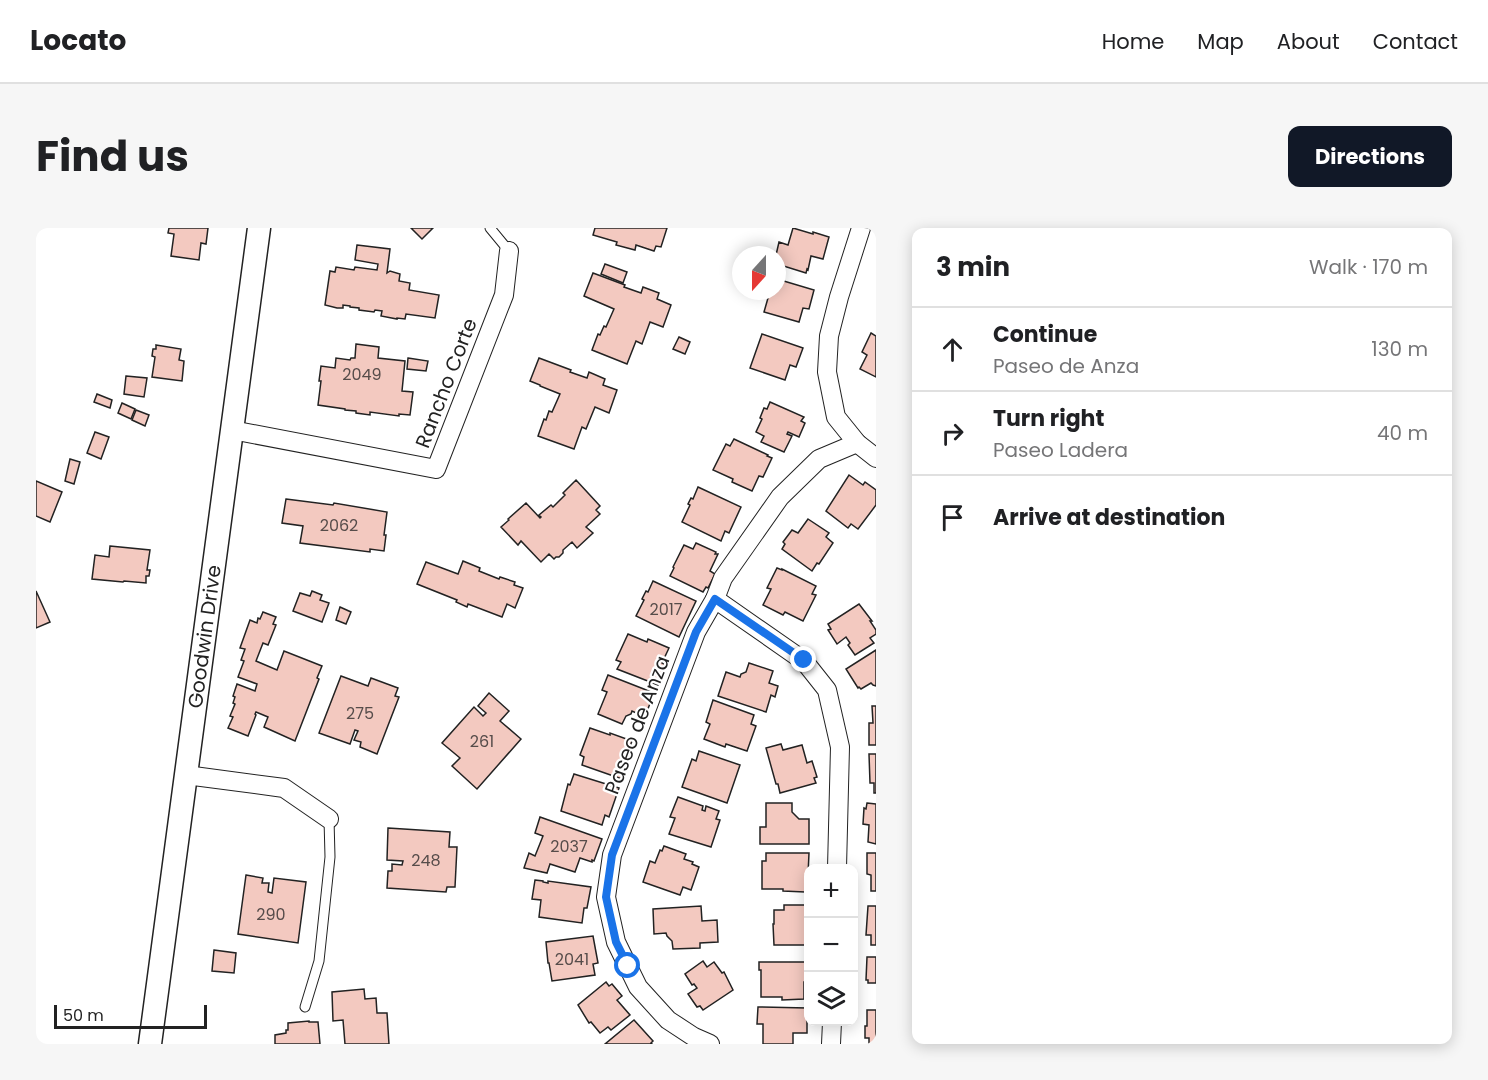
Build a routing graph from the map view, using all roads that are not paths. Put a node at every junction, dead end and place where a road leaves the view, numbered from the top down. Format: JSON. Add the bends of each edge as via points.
{"nodes":[{"id":1,"x":259,"y":228,"type":"edge"},
{"id":2,"x":490,"y":228,"type":"edge"},
{"id":3,"x":861,"y":228,"type":"edge"},
{"id":4,"x":509,"y":251,"type":"joint"},
{"id":5,"x":232,"y":430,"type":"junction"},
{"id":6,"x":857,"y":443,"type":"junction"},
{"id":7,"x":876,"y":458,"type":"edge"},
{"id":8,"x":715,"y":599,"type":"junction"},
{"id":9,"x":186,"y":775,"type":"junction"},
{"id":10,"x":329,"y":819,"type":"joint"},
{"id":11,"x":837,"y":864,"type":"edge"},
{"id":12,"x":305,"y":1006,"type":"dead end"},
{"id":13,"x":832,"y":1026,"type":"edge"},
{"id":14,"x":150,"y":1044,"type":"edge"},
{"id":15,"x":710,"y":1044,"type":"edge"},
{"id":16,"x":831,"y":1044,"type":"edge"}],
"edges":[{"from":1,"to":5,"type":"street","name":"Goodwin Drive"},
{"from":2,"to":4,"type":"lane"},
{"from":3,"to":6,"type":"street","via":[[829,336],[827,372],[836,417]]},
{"from":4,"to":5,"type":"street","name":"Rancho Corte","via":[[504,295],[436,469]]},
{"from":5,"to":9,"type":"street","name":"Goodwin Drive"},
{"from":6,"to":7,"type":"street"},
{"from":6,"to":8,"type":"street","name":"Paseo de Anza","via":[[819,459],[784,493],[723,578]]},
{"from":8,"to":11,"type":"street","via":[[804,660],[827,690],[840,747]]},
{"from":8,"to":15,"type":"street","name":"Paseo de Anza","via":[[696,632],[612,855],[606,897],[616,942],[638,987],[668,1020]]},
{"from":9,"to":10,"type":"street","via":[[284,788]]},
{"from":9,"to":14,"type":"street","name":"Goodwin Drive"},
{"from":10,"to":12,"type":"lane","via":[[330,856],[319,961]]},
{"from":13,"to":16,"type":"street"}]}
